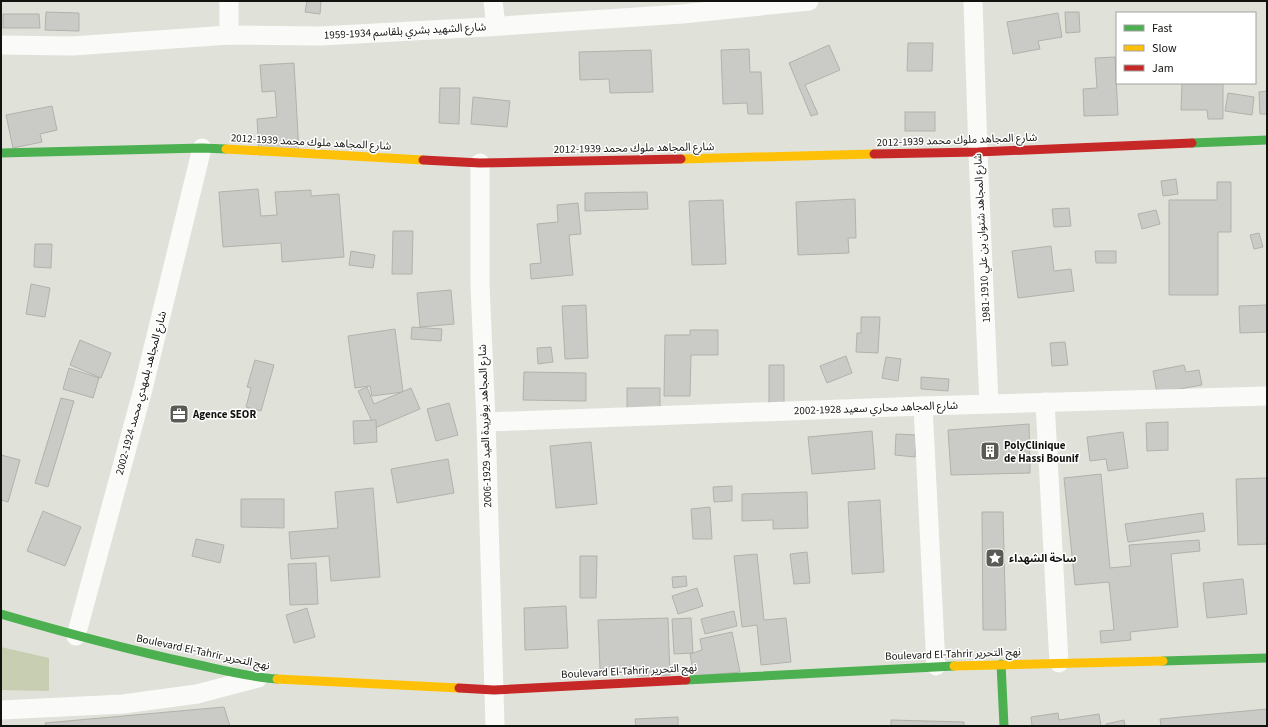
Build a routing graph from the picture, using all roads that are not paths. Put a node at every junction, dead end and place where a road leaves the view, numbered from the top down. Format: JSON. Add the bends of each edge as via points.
{"nodes":[{"id":1,"x":229,"y":1,"type":"edge"},
{"id":2,"x":493,"y":1,"type":"edge"},
{"id":3,"x":809,"y":1,"type":"edge"},
{"id":4,"x":974,"y":1,"type":"edge"},
{"id":5,"x":496,"y":26,"type":"junction"},
{"id":6,"x":229,"y":35,"type":"junction"},
{"id":7,"x":1,"y":45,"type":"edge"},
{"id":8,"x":1267,"y":140,"type":"edge"},
{"id":9,"x":202,"y":148,"type":"junction"},
{"id":10,"x":978,"y":152,"type":"junction"},
{"id":11,"x":1,"y":153,"type":"edge"},
{"id":12,"x":480,"y":163,"type":"junction"},
{"id":13,"x":1267,"y":396,"type":"edge"},
{"id":14,"x":1045,"y":402,"type":"junction"},
{"id":15,"x":989,"y":404,"type":"junction"},
{"id":16,"x":924,"y":406,"type":"junction"},
{"id":17,"x":486,"y":422,"type":"junction"},
{"id":18,"x":1,"y":614,"type":"edge"},
{"id":19,"x":76,"y":636,"type":"junction"},
{"id":20,"x":1267,"y":658,"type":"edge"},
{"id":21,"x":1059,"y":663,"type":"junction"},
{"id":22,"x":1000,"y":664,"type":"junction"},
{"id":23,"x":936,"y":666,"type":"junction"},
{"id":24,"x":258,"y":678,"type":"junction"},
{"id":25,"x":494,"y":690,"type":"junction"},
{"id":26,"x":1,"y":710,"type":"edge"},
{"id":27,"x":495,"y":726,"type":"edge"},
{"id":28,"x":1004,"y":726,"type":"edge"}],
"edges":[{"from":1,"to":6,"type":"street"},
{"from":2,"to":5,"type":"street"},
{"from":3,"to":5,"type":"street","name":"شارع الشهيد بشري بلقاسم 1934-1959","via":[[682,14]]},
{"from":4,"to":10,"type":"street","name":"شارع المجاهد شتوان بن علي 1910-1981"},
{"from":5,"to":6,"type":"street","name":"شارع الشهيد بشري بلقاسم 1934-1959","via":[[320,36]]},
{"from":6,"to":7,"type":"street","name":"شارع الشهيد بشري بلقاسم 1934-1959","via":[[72,46]]},
{"from":8,"to":10,"type":"street","name":"شارع المجاهد ملوك محمد 1939-2012"},
{"from":9,"to":11,"type":"street","name":"شارع المجاهد ملوك محمد 1939-2012"},
{"from":9,"to":12,"type":"street","name":"شارع المجاهد ملوك محمد 1939-2012"},
{"from":9,"to":19,"type":"street","name":"شارع المجاهد بلمهدي محمد 1924-2002","via":[[143,389]]},
{"from":10,"to":12,"type":"street","name":"شارع المجاهد ملوك محمد 1939-2012"},
{"from":10,"to":15,"type":"street","name":"شارع المجاهد شتوان بن علي 1910-1981"},
{"from":12,"to":17,"type":"street","name":"شارع المجاهد بوفريدة العيد 1929-2006","via":[[480,286]]},
{"from":13,"to":14,"type":"street","name":"شارع المجاهد محاري سعيد 1928-2002"},
{"from":14,"to":15,"type":"street","name":"شارع المجاهد محاري سعيد 1928-2002"},
{"from":14,"to":21,"type":"street"},
{"from":15,"to":16,"type":"street","name":"شارع المجاهد محاري سعيد 1928-2002"},
{"from":16,"to":17,"type":"street","name":"شارع المجاهد محاري سعيد 1928-2002"},
{"from":16,"to":23,"type":"street"},
{"from":17,"to":25,"type":"street","name":"شارع المجاهد بوفريدة العيد 1929-2006"},
{"from":18,"to":19,"type":"street","name":"Boulevard El-Tahrir نهج التحرير"},
{"from":19,"to":24,"type":"street","name":"Boulevard El-Tahrir نهج التحرير"},
{"from":20,"to":21,"type":"street","name":"Boulevard El-Tahrir نهج التحرير"},
{"from":21,"to":22,"type":"street","name":"Boulevard El-Tahrir نهج التحرير"},
{"from":22,"to":23,"type":"street","name":"Boulevard El-Tahrir نهج التحرير"},
{"from":22,"to":28,"type":"street"},
{"from":23,"to":25,"type":"street","name":"Boulevard El-Tahrir نهج التحرير"},
{"from":24,"to":25,"type":"street","name":"Boulevard El-Tahrir نهج التحرير"},
{"from":24,"to":26,"type":"street","via":[[197,694],[130,703]]},
{"from":25,"to":27,"type":"street","name":"شارع المجاهد بوفريدة العيد 1929-2006"}]}
